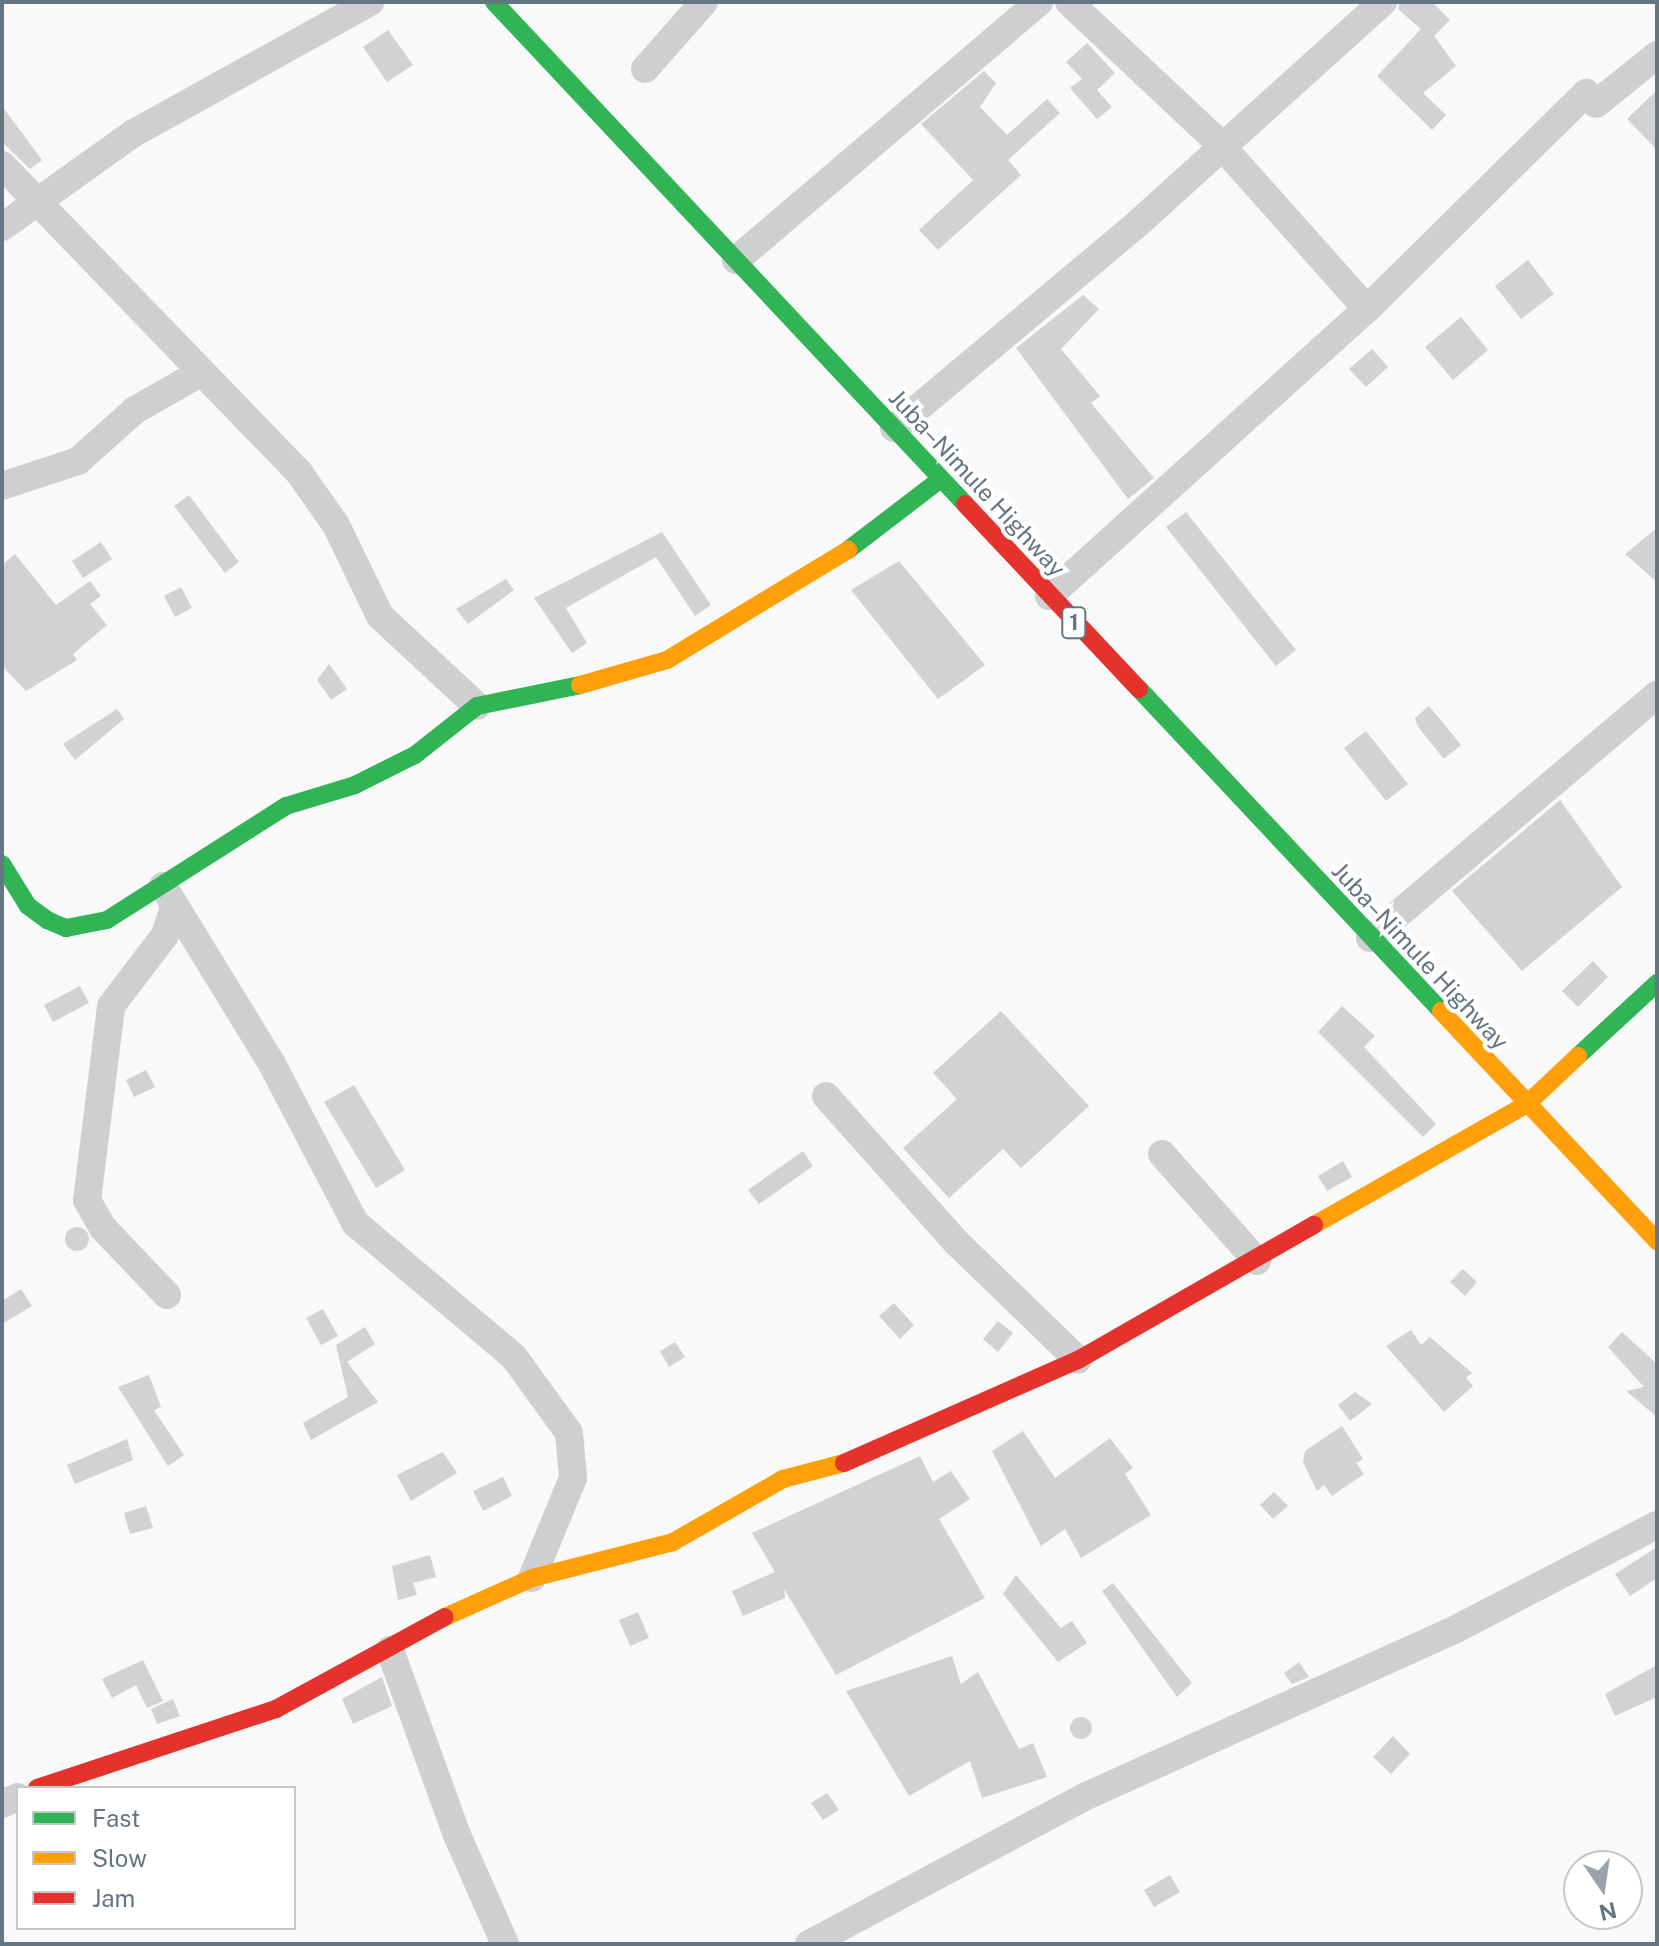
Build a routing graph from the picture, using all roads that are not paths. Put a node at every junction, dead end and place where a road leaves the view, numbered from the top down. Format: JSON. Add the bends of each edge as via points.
{"nodes":[{"id":1,"x":370,"y":2,"type":"edge"},
{"id":2,"x":494,"y":2,"type":"edge"},
{"id":3,"x":704,"y":2,"type":"edge"},
{"id":4,"x":1039,"y":2,"type":"edge"},
{"id":5,"x":1069,"y":2,"type":"edge"},
{"id":6,"x":1383,"y":2,"type":"edge"},
{"id":7,"x":1657,"y":55,"type":"edge"},
{"id":8,"x":645,"y":69,"type":"dead end"},
{"id":9,"x":1219,"y":143,"type":"junction"},
{"id":10,"x":2,"y":165,"type":"edge"},
{"id":11,"x":37,"y":198,"type":"junction"},
{"id":12,"x":2,"y":227,"type":"edge"},
{"id":13,"x":736,"y":260,"type":"junction"},
{"id":14,"x":1367,"y":309,"type":"junction"},
{"id":15,"x":200,"y":373,"type":"junction"},
{"id":16,"x":894,"y":428,"type":"junction"},
{"id":17,"x":941,"y":479,"type":"junction"},
{"id":18,"x":2,"y":486,"type":"edge"},
{"id":19,"x":1049,"y":596,"type":"junction"},
{"id":20,"x":1657,"y":695,"type":"edge"},
{"id":21,"x":477,"y":706,"type":"junction"},
{"id":22,"x":2,"y":864,"type":"edge"},
{"id":23,"x":168,"y":896,"type":"junction"},
{"id":24,"x":14,"y":904,"type":"edge"},
{"id":25,"x":1370,"y":938,"type":"junction"},
{"id":26,"x":1657,"y":983,"type":"edge"},
{"id":27,"x":826,"y":1096,"type":"dead end"},
{"id":28,"x":1527,"y":1104,"type":"junction"},
{"id":29,"x":1162,"y":1154,"type":"dead end"},
{"id":30,"x":1657,"y":1241,"type":"edge"},
{"id":31,"x":1257,"y":1261,"type":"junction"},
{"id":32,"x":167,"y":1295,"type":"dead end"},
{"id":33,"x":1078,"y":1360,"type":"junction"},
{"id":34,"x":1657,"y":1525,"type":"edge"},
{"id":35,"x":532,"y":1578,"type":"junction"},
{"id":36,"x":390,"y":1650,"type":"junction"},
{"id":37,"x":43,"y":1786,"type":"edge"},
{"id":38,"x":505,"y":1944,"type":"edge"},
{"id":39,"x":809,"y":1944,"type":"edge"}],
"edges":[{"from":1,"to":11,"type":"street","via":[[134,133]]},
{"from":2,"to":13,"type":"street","name":"Juba–Nimule Highway","number":"1"},
{"from":3,"to":8,"type":"street"},
{"from":4,"to":13,"type":"street"},
{"from":5,"to":9,"type":"street"},
{"from":6,"to":9,"type":"street"},
{"from":7,"to":14,"type":"street","via":[[1591,98]]},
{"from":9,"to":14,"type":"street"},
{"from":9,"to":16,"type":"street","via":[[1136,225]]},
{"from":10,"to":11,"type":"street"},
{"from":11,"to":12,"type":"street"},
{"from":11,"to":15,"type":"street"},
{"from":13,"to":16,"type":"street","name":"Juba–Nimule Highway","number":"1"},
{"from":14,"to":19,"type":"street"},
{"from":15,"to":18,"type":"street","via":[[135,410],[78,461]]},
{"from":15,"to":21,"type":"street","via":[[300,474],[336,525],[380,616]]},
{"from":16,"to":17,"type":"street","name":"Juba–Nimule Highway","number":"1"},
{"from":17,"to":19,"type":"street","name":"Juba–Nimule Highway","number":"1"},
{"from":17,"to":21,"type":"street","via":[[845,552],[667,660],[629,675]]},
{"from":19,"to":25,"type":"street","name":"Juba–Nimule Highway","number":"1"},
{"from":20,"to":25,"type":"street"},
{"from":21,"to":23,"type":"street","via":[[396,766],[286,806]]},
{"from":22,"to":24,"type":"street"},
{"from":23,"to":24,"type":"street","via":[[86,927],[47,920]]},
{"from":23,"to":32,"type":"street","via":[[165,935],[111,1006],[87,1200],[97,1221]]},
{"from":23,"to":35,"type":"street","via":[[272,1064],[355,1223],[514,1357],[569,1433],[573,1478]]},
{"from":25,"to":28,"type":"street","name":"Juba–Nimule Highway","number":"1"},
{"from":26,"to":28,"type":"street"},
{"from":27,"to":33,"type":"street","via":[[957,1243]]},
{"from":28,"to":30,"type":"street","name":"Juba–Nimule Highway","number":"1"},
{"from":28,"to":31,"type":"street"},
{"from":29,"to":31,"type":"street"},
{"from":31,"to":33,"type":"street"},
{"from":33,"to":35,"type":"street","via":[[854,1460],[783,1479],[673,1542]]},
{"from":34,"to":39,"type":"street","via":[[1471,1622],[1082,1798]]},
{"from":35,"to":36,"type":"street"},
{"from":36,"to":37,"type":"street","via":[[276,1709]]},
{"from":36,"to":38,"type":"street"}]}
